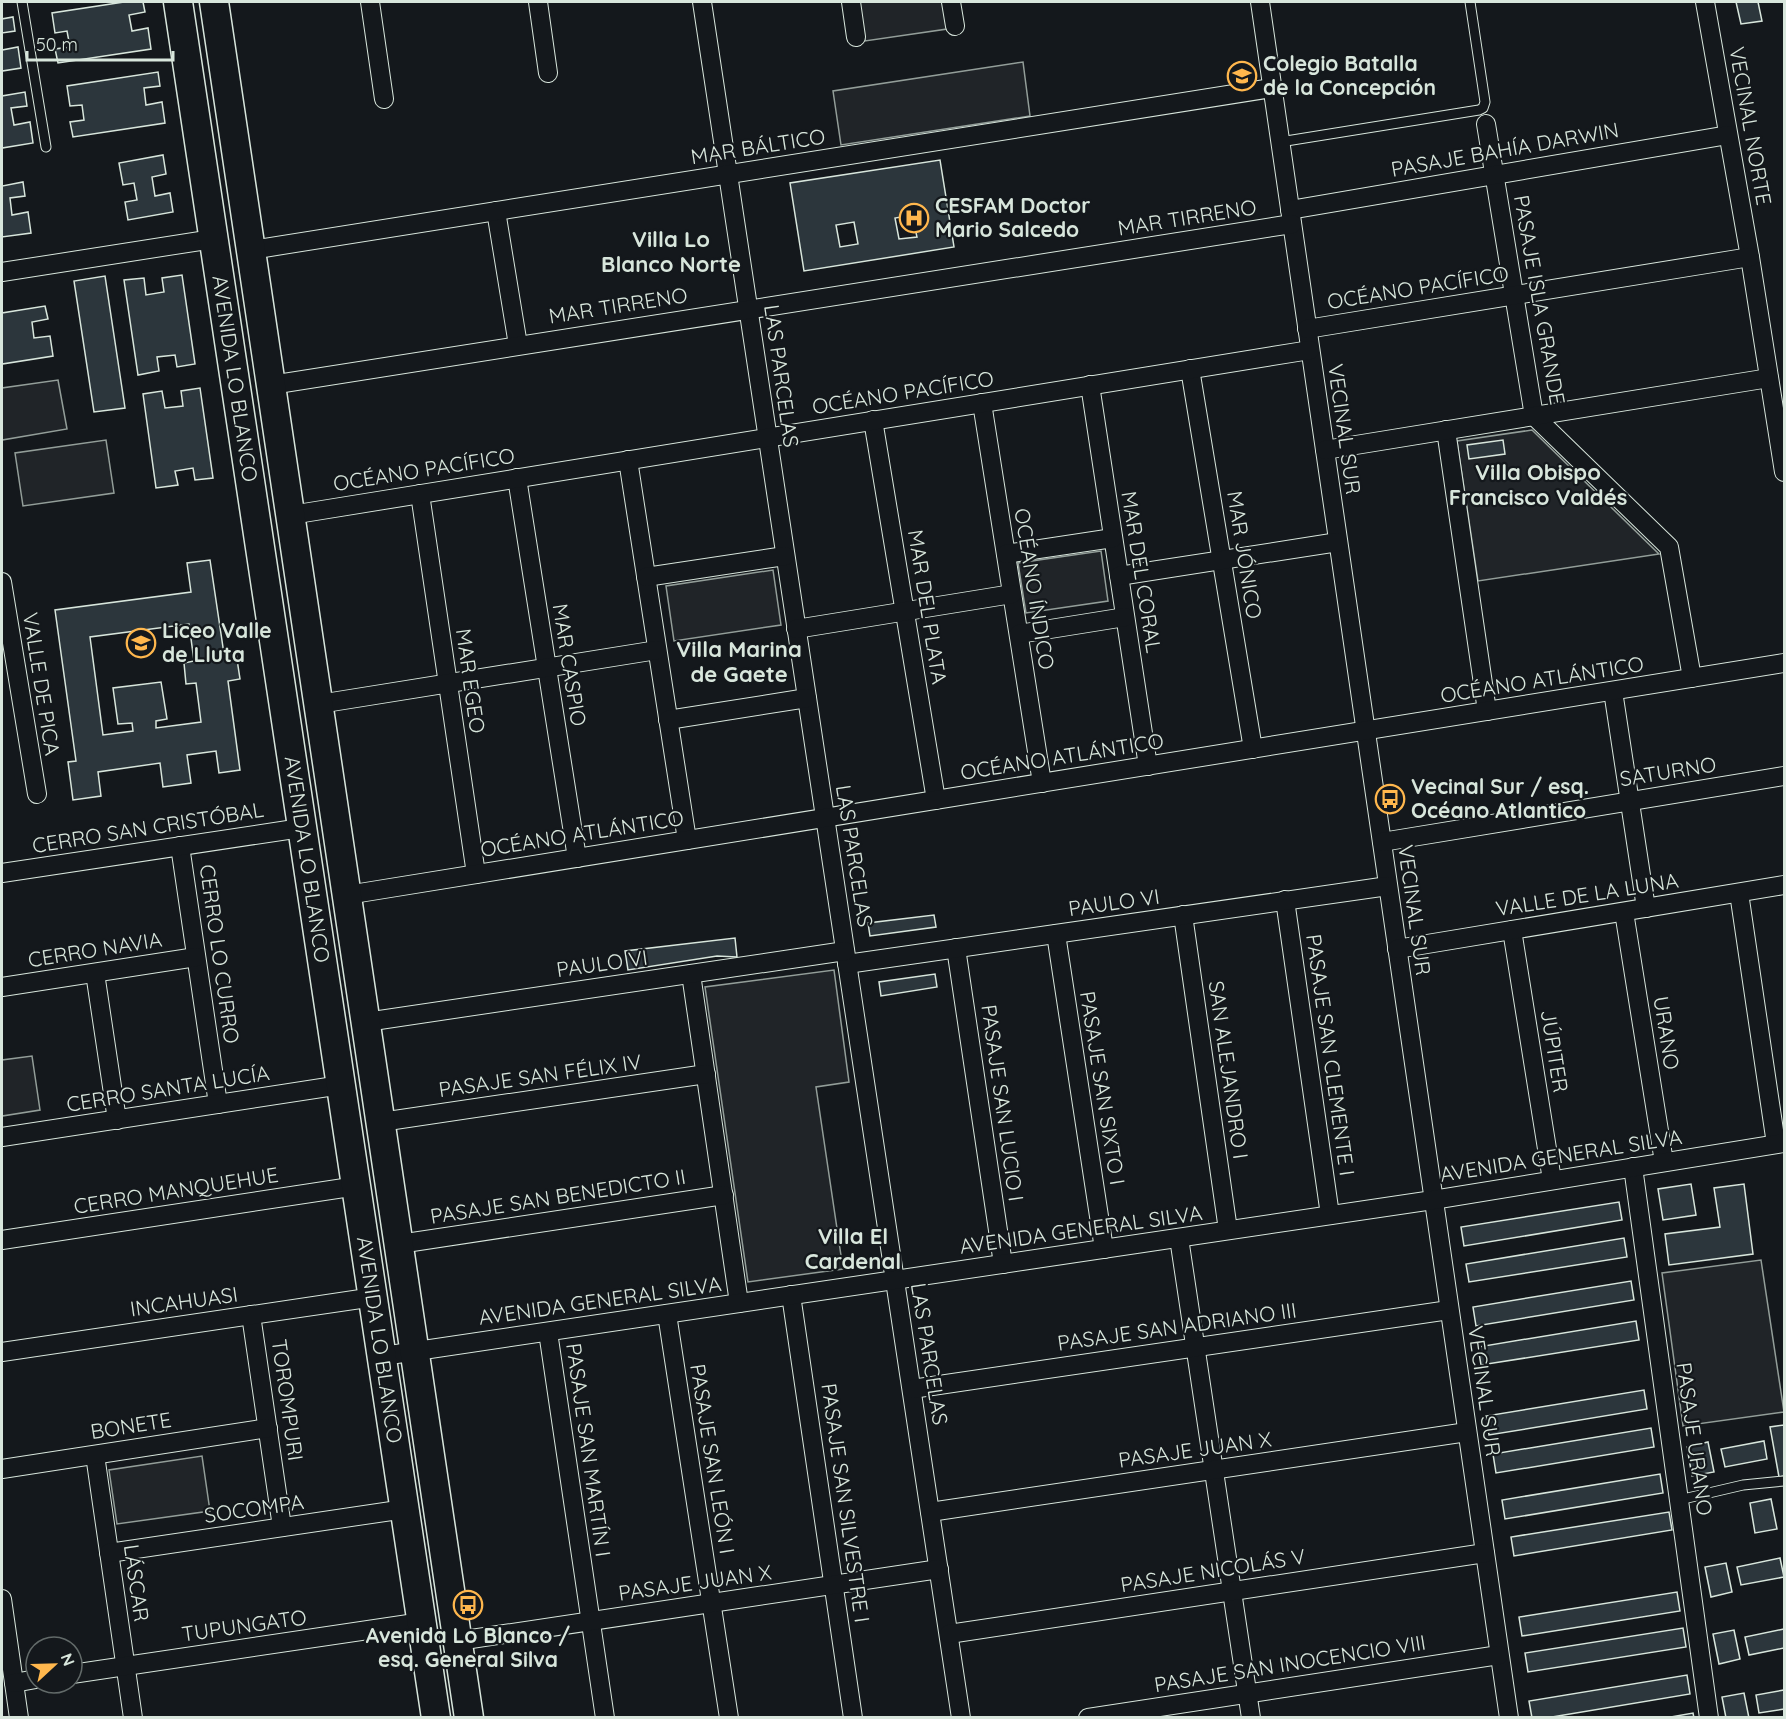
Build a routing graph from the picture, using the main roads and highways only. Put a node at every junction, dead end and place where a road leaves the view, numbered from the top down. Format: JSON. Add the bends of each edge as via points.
{"nodes":[{"id":1,"x":178,"y":2,"type":"edge"},
{"id":2,"x":214,"y":2,"type":"edge"},
{"id":3,"x":298,"y":568,"type":"junction"},
{"id":4,"x":263,"y":573,"type":"junction"},
{"id":5,"x":436,"y":1718,"type":"edge"},
{"id":6,"x":470,"y":1718,"type":"edge"}],
"edges":[{"from":1,"to":4,"type":"main road","name":"AVENIDA LO BLANCO"},
{"from":2,"to":3,"type":"main road","name":"AVENIDA LO BLANCO"},
{"from":3,"to":4,"type":"main road"},
{"from":3,"to":6,"type":"main road","name":"AVENIDA LO BLANCO"},
{"from":4,"to":5,"type":"main road","name":"AVENIDA LO BLANCO"}]}
